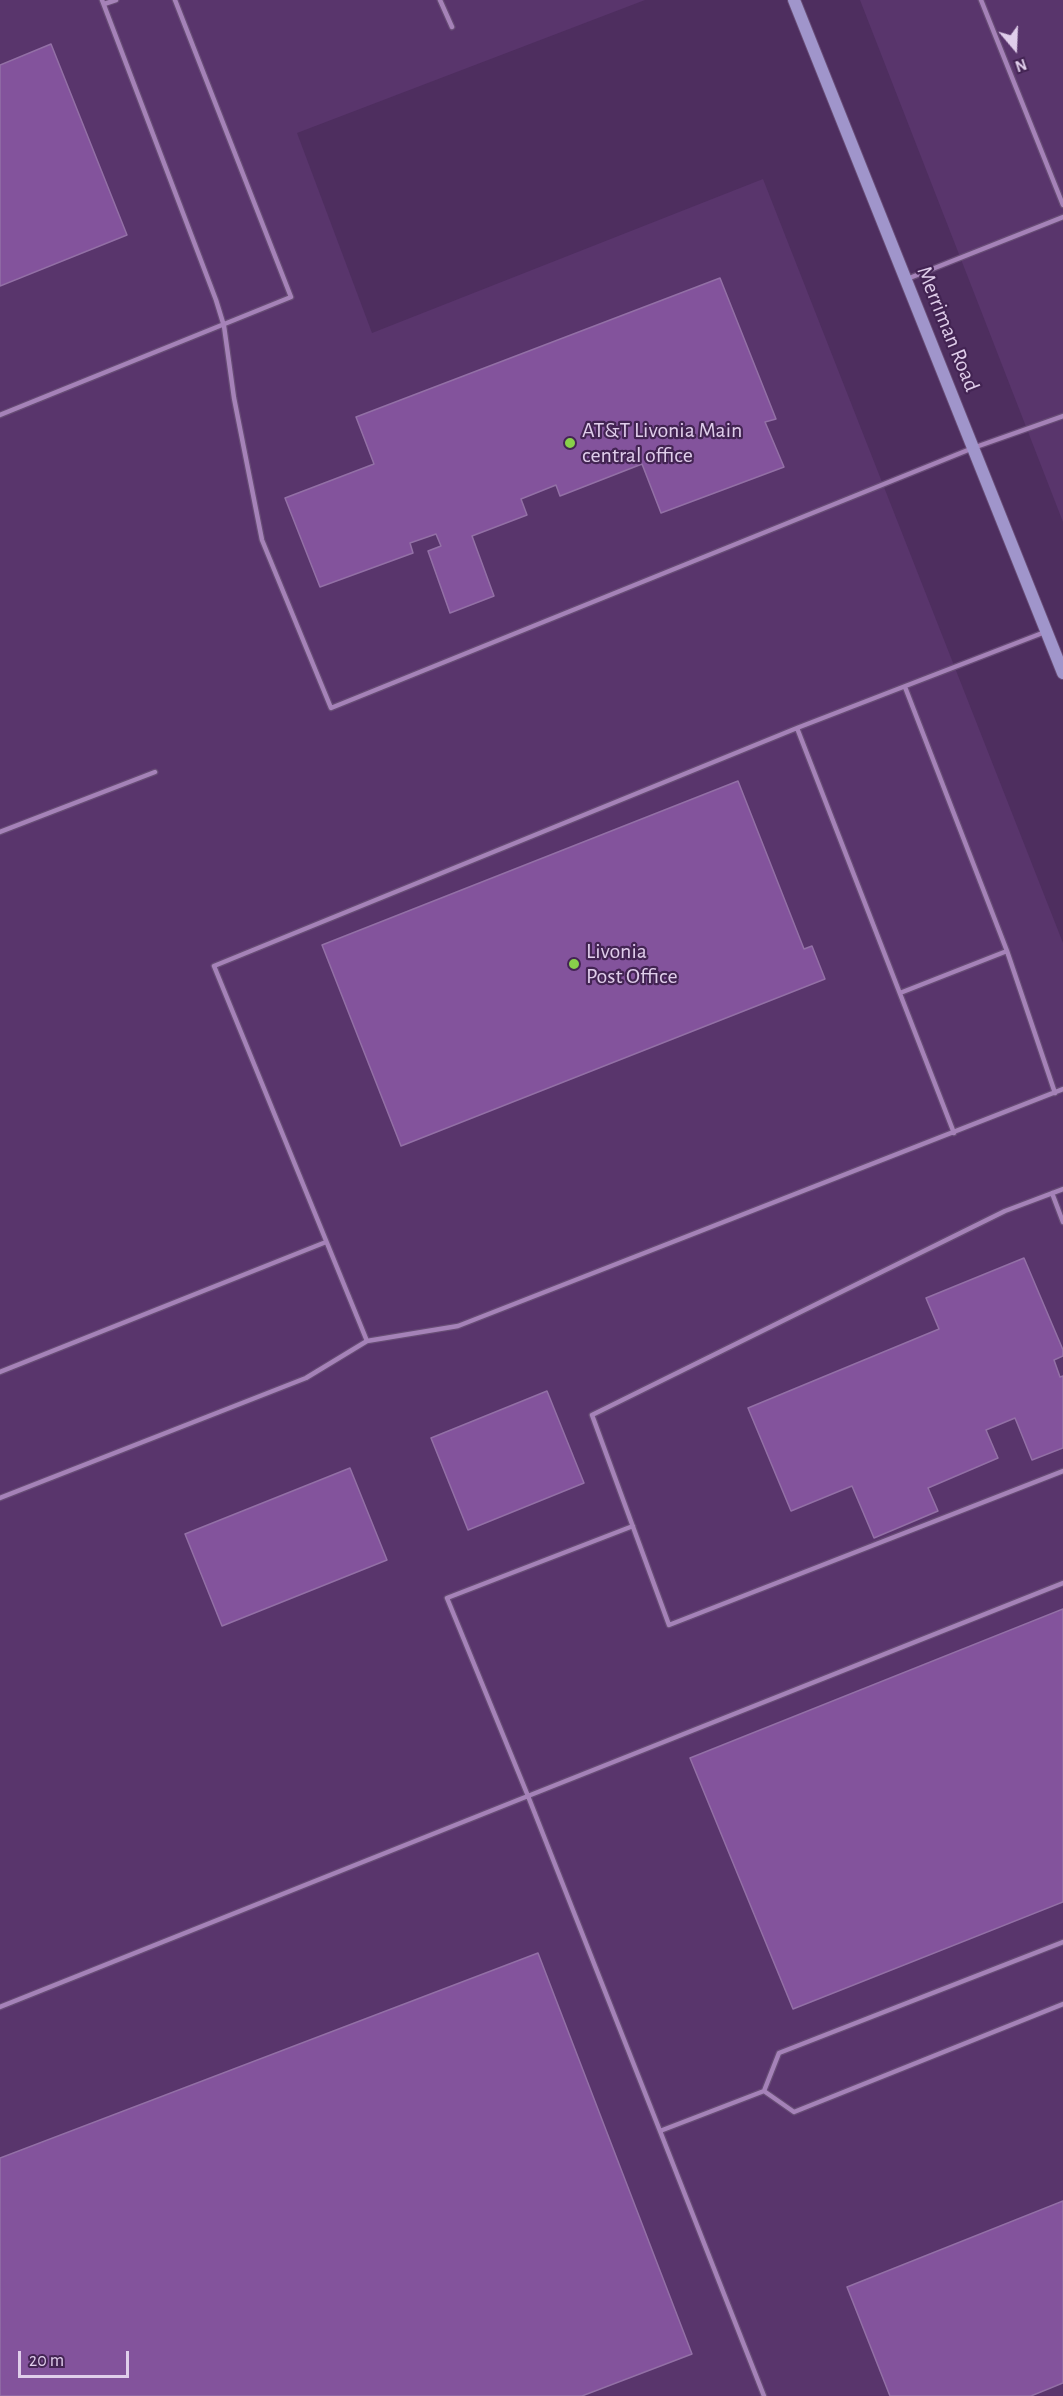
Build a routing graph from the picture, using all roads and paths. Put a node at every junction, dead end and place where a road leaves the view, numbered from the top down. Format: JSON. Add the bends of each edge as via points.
{"nodes":[{"id":1,"x":116,"y":0,"type":"edge"},
{"id":2,"x":175,"y":0,"type":"edge"},
{"id":3,"x":440,"y":0,"type":"edge"},
{"id":4,"x":794,"y":0,"type":"edge"},
{"id":5,"x":981,"y":0,"type":"edge"},
{"id":6,"x":103,"y":2,"type":"edge"},
{"id":7,"x":452,"y":27,"type":"dead end"},
{"id":8,"x":1063,"y":205,"type":"edge"},
{"id":9,"x":1063,"y":217,"type":"edge"},
{"id":10,"x":906,"y":279,"type":"junction"},
{"id":11,"x":224,"y":326,"type":"junction"},
{"id":12,"x":0,"y":415,"type":"edge"},
{"id":13,"x":1063,"y":416,"type":"edge"},
{"id":14,"x":973,"y":448,"type":"junction"},
{"id":15,"x":1047,"y":631,"type":"junction"},
{"id":16,"x":1063,"y":673,"type":"edge"},
{"id":17,"x":905,"y":687,"type":"junction"},
{"id":18,"x":797,"y":728,"type":"junction"},
{"id":19,"x":155,"y":772,"type":"dead end"},
{"id":20,"x":0,"y":832,"type":"edge"},
{"id":21,"x":1007,"y":951,"type":"junction"},
{"id":22,"x":900,"y":993,"type":"junction"},
{"id":23,"x":1063,"y":1089,"type":"edge"},
{"id":24,"x":1055,"y":1093,"type":"junction"},
{"id":25,"x":954,"y":1133,"type":"junction"},
{"id":26,"x":1063,"y":1189,"type":"edge"},
{"id":27,"x":1052,"y":1193,"type":"junction"},
{"id":28,"x":1063,"y":1222,"type":"edge"},
{"id":29,"x":326,"y":1242,"type":"junction"},
{"id":30,"x":367,"y":1341,"type":"junction"},
{"id":31,"x":0,"y":1372,"type":"edge"},
{"id":32,"x":1063,"y":1471,"type":"edge"},
{"id":33,"x":0,"y":1498,"type":"edge"},
{"id":34,"x":633,"y":1526,"type":"junction"},
{"id":35,"x":1063,"y":1582,"type":"edge"},
{"id":36,"x":528,"y":1796,"type":"junction"},
{"id":37,"x":1063,"y":1942,"type":"edge"},
{"id":38,"x":1063,"y":2004,"type":"edge"},
{"id":39,"x":0,"y":2007,"type":"edge"},
{"id":40,"x":764,"y":2091,"type":"junction"},
{"id":41,"x":660,"y":2131,"type":"junction"},
{"id":42,"x":764,"y":2396,"type":"edge"}],
"edges":[{"from":1,"to":6,"type":"lane"},
{"from":2,"to":11,"type":"lane","via":[[291,297]]},
{"from":3,"to":7,"type":"lane"},
{"from":4,"to":10,"type":"main road","name":"Merriman Road"},
{"from":5,"to":8,"type":"lane"},
{"from":6,"to":11,"type":"lane"},
{"from":9,"to":10,"type":"lane"},
{"from":10,"to":14,"type":"main road","name":"Merriman Road"},
{"from":11,"to":12,"type":"lane"},
{"from":11,"to":14,"type":"lane","via":[[262,540],[331,708]]},
{"from":13,"to":14,"type":"lane"},
{"from":14,"to":15,"type":"main road","name":"Merriman Road"},
{"from":15,"to":16,"type":"main road","name":"Merriman Road"},
{"from":15,"to":17,"type":"lane"},
{"from":17,"to":18,"type":"lane"},
{"from":17,"to":21,"type":"lane"},
{"from":18,"to":22,"type":"lane"},
{"from":18,"to":29,"type":"lane","via":[[214,966]]},
{"from":19,"to":20,"type":"lane"},
{"from":21,"to":22,"type":"lane"},
{"from":21,"to":24,"type":"lane"},
{"from":22,"to":25,"type":"lane"},
{"from":23,"to":24,"type":"lane"},
{"from":24,"to":25,"type":"lane"},
{"from":25,"to":30,"type":"lane","via":[[458,1326]]},
{"from":26,"to":27,"type":"lane"},
{"from":27,"to":28,"type":"lane"},
{"from":27,"to":34,"type":"lane","via":[[1005,1211],[592,1415]]},
{"from":29,"to":30,"type":"lane"},
{"from":29,"to":31,"type":"lane"},
{"from":30,"to":33,"type":"lane","via":[[306,1378]]},
{"from":32,"to":34,"type":"lane","via":[[669,1625]]},
{"from":34,"to":36,"type":"lane","via":[[447,1599]]},
{"from":35,"to":36,"type":"lane"},
{"from":36,"to":39,"type":"lane"},
{"from":36,"to":41,"type":"lane"},
{"from":37,"to":40,"type":"lane","via":[[779,2053]]},
{"from":38,"to":40,"type":"lane","via":[[794,2112]]},
{"from":40,"to":41,"type":"lane"},
{"from":41,"to":42,"type":"lane"}]}
